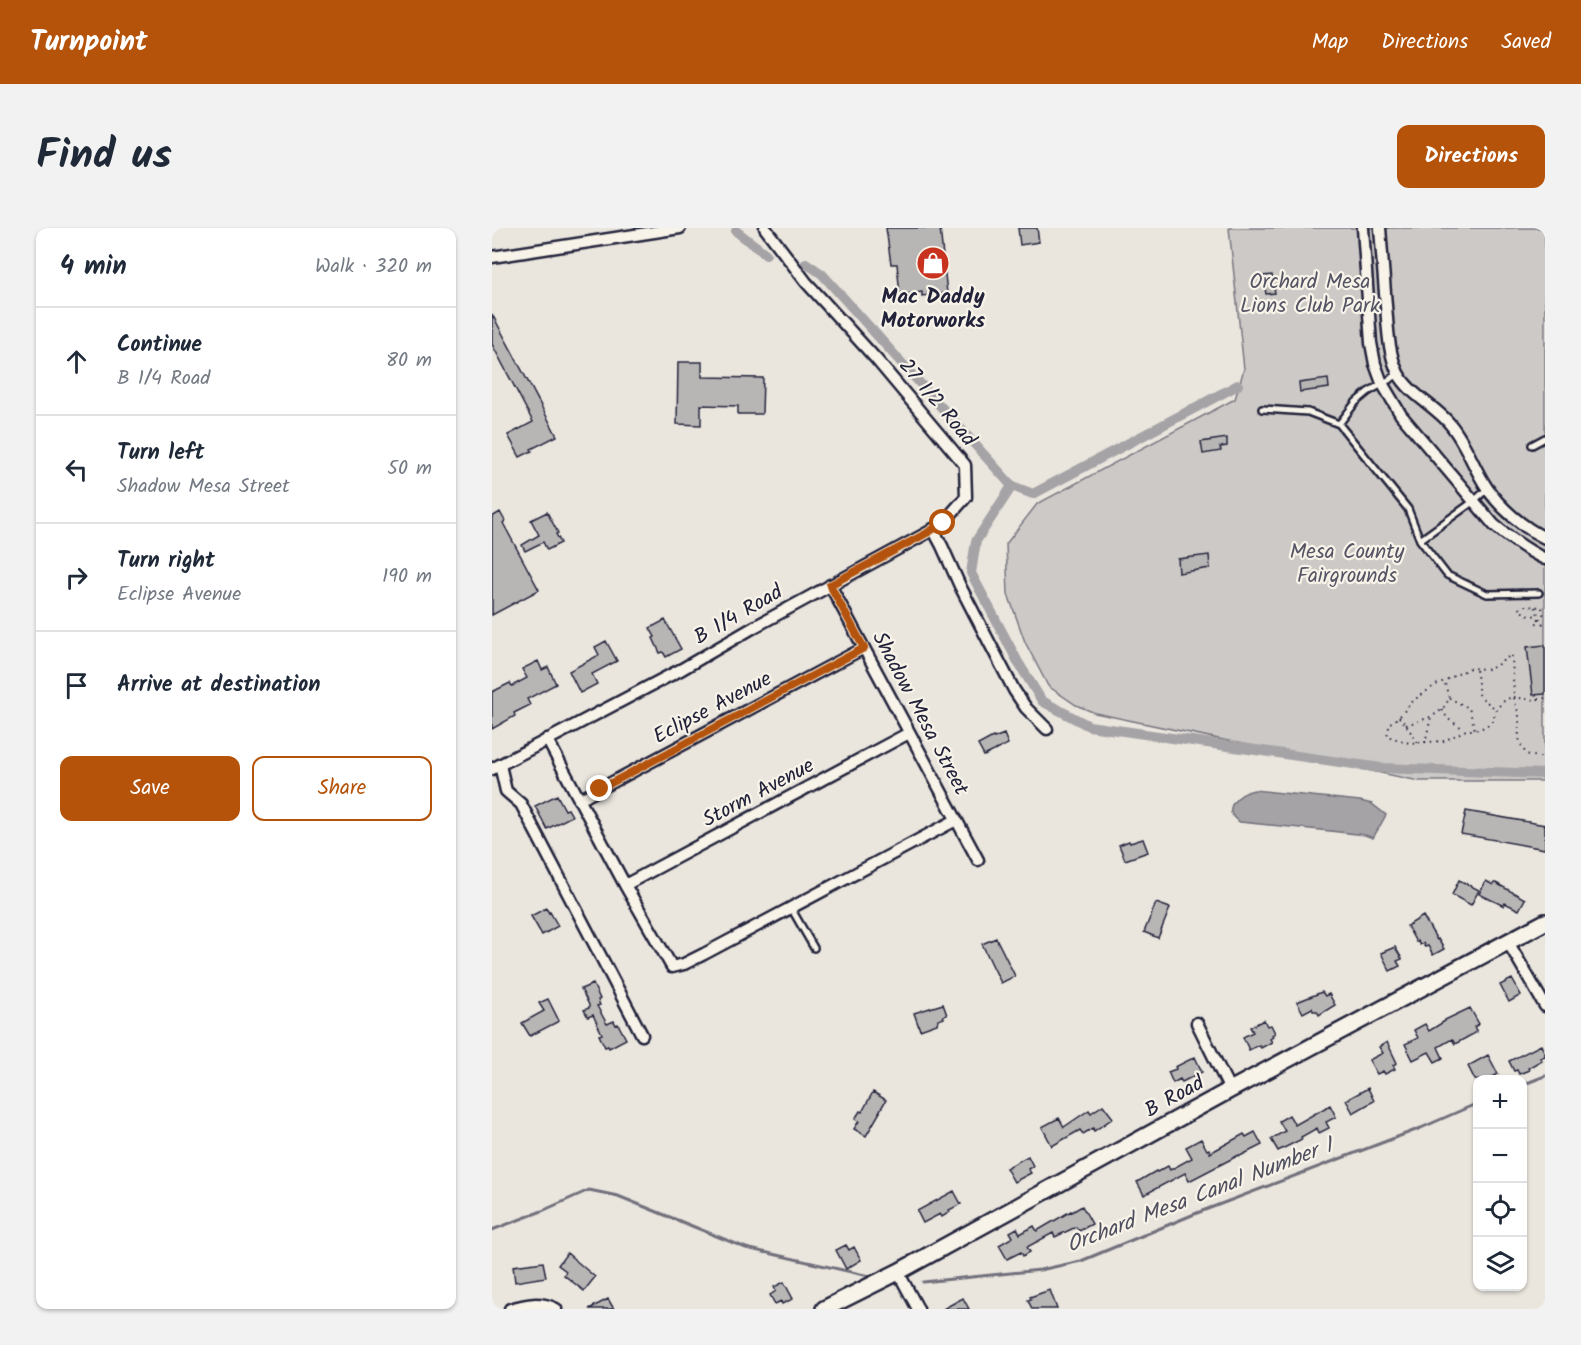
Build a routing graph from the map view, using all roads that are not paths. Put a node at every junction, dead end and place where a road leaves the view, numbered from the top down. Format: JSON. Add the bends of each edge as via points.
{"nodes":[{"id":1,"x":680,"y":228,"type":"edge"},
{"id":2,"x":765,"y":228,"type":"edge"},
{"id":3,"x":1363,"y":228,"type":"edge"},
{"id":4,"x":1380,"y":228,"type":"edge"},
{"id":5,"x":641,"y":231,"type":"edge"},
{"id":6,"x":492,"y":258,"type":"edge"},
{"id":7,"x":1399,"y":374,"type":"junction"},
{"id":8,"x":1382,"y":383,"type":"junction"},
{"id":9,"x":1262,"y":409,"type":"dead end"},
{"id":10,"x":1339,"y":424,"type":"junction"},
{"id":11,"x":1545,"y":438,"type":"edge"},
{"id":12,"x":1532,"y":445,"type":"dead end"},
{"id":13,"x":966,"y":465,"type":"joint"},
{"id":14,"x":1487,"y":489,"type":"junction"},
{"id":15,"x":1474,"y":501,"type":"junction"},
{"id":16,"x":933,"y":530,"type":"junction"},
{"id":17,"x":1545,"y":538,"type":"edge"},
{"id":18,"x":1420,"y":540,"type":"junction"},
{"id":19,"x":1545,"y":558,"type":"edge"},
{"id":20,"x":830,"y":585,"type":"junction"},
{"id":21,"x":1539,"y":593,"type":"dead end"},
{"id":22,"x":864,"y":648,"type":"junction"},
{"id":23,"x":1047,"y":729,"type":"dead end"},
{"id":24,"x":909,"y":733,"type":"junction"},
{"id":25,"x":547,"y":740,"type":"junction"},
{"id":26,"x":496,"y":767,"type":"edge"},
{"id":27,"x":579,"y":800,"type":"junction"},
{"id":28,"x":956,"y":820,"type":"junction"},
{"id":29,"x":978,"y":860,"type":"dead end"},
{"id":30,"x":625,"y":885,"type":"junction"},
{"id":31,"x":791,"y":908,"type":"junction"},
{"id":32,"x":1545,"y":922,"type":"edge"},
{"id":33,"x":1508,"y":942,"type":"junction"},
{"id":34,"x":814,"y":948,"type":"dead end"},
{"id":35,"x":1545,"y":1006,"type":"edge"},
{"id":36,"x":1197,"y":1023,"type":"dead end"},
{"id":37,"x":642,"y":1035,"type":"dead end"},
{"id":38,"x":1230,"y":1090,"type":"junction"},
{"id":39,"x":898,"y":1272,"type":"junction"},
{"id":40,"x":510,"y":1309,"type":"edge"},
{"id":41,"x":556,"y":1309,"type":"edge"},
{"id":42,"x":824,"y":1309,"type":"edge"},
{"id":43,"x":918,"y":1309,"type":"edge"}],
"edges":[{"from":1,"to":5,"type":"street"},
{"from":2,"to":13,"type":"street","name":"27 1/2 Road","via":[[806,282]]},
{"from":3,"to":8,"type":"street","via":[[1371,343]]},
{"from":4,"to":7,"type":"street","via":[[1390,348]]},
{"from":5,"to":6,"type":"street"},
{"from":7,"to":8,"type":"lane"},
{"from":7,"to":14,"type":"street","via":[[1450,424]]},
{"from":8,"to":10,"type":"lane","via":[[1356,402]]},
{"from":8,"to":15,"type":"street","via":[[1401,415]]},
{"from":9,"to":10,"type":"lane","via":[[1308,412]]},
{"from":10,"to":18,"type":"lane","via":[[1408,509]]},
{"from":11,"to":12,"type":"lane"},
{"from":13,"to":16,"type":"street","name":"B 1/4 Road","via":[[966,497]]},
{"from":14,"to":15,"type":"lane"},
{"from":14,"to":17,"type":"street","via":[[1514,519]]},
{"from":15,"to":18,"type":"lane"},
{"from":15,"to":19,"type":"street","via":[[1510,539]]},
{"from":16,"to":20,"type":"street","name":"B 1/4 Road"},
{"from":16,"to":23,"type":"street","via":[[1014,690]]},
{"from":18,"to":21,"type":"lane","via":[[1447,575],[1487,594]]},
{"from":20,"to":22,"type":"street","name":"Shadow Mesa Street"},
{"from":20,"to":25,"type":"street","name":"B 1/4 Road"},
{"from":22,"to":24,"type":"street","name":"Shadow Mesa Street"},
{"from":22,"to":27,"type":"street","name":"Eclipse Avenue"},
{"from":24,"to":28,"type":"street","name":"Shadow Mesa Street"},
{"from":24,"to":30,"type":"street","name":"Storm Avenue"},
{"from":25,"to":26,"type":"street","name":"B 1/4 Road"},
{"from":25,"to":27,"type":"street"},
{"from":26,"to":37,"type":"street","via":[[506,791],[521,804]]},
{"from":27,"to":30,"type":"street"},
{"from":28,"to":29,"type":"street","name":"Shadow Mesa Street"},
{"from":28,"to":31,"type":"street"},
{"from":30,"to":31,"type":"street","via":[[672,968]]},
{"from":31,"to":34,"type":"lane"},
{"from":32,"to":33,"type":"street","name":"B Road"},
{"from":33,"to":35,"type":"street"},
{"from":33,"to":38,"type":"street","name":"B Road"},
{"from":36,"to":38,"type":"street"},
{"from":38,"to":39,"type":"street","name":"B Road"},
{"from":39,"to":42,"type":"street","name":"B Road"},
{"from":39,"to":43,"type":"street"},
{"from":40,"to":41,"type":"street","via":[[542,1303]]}]}
